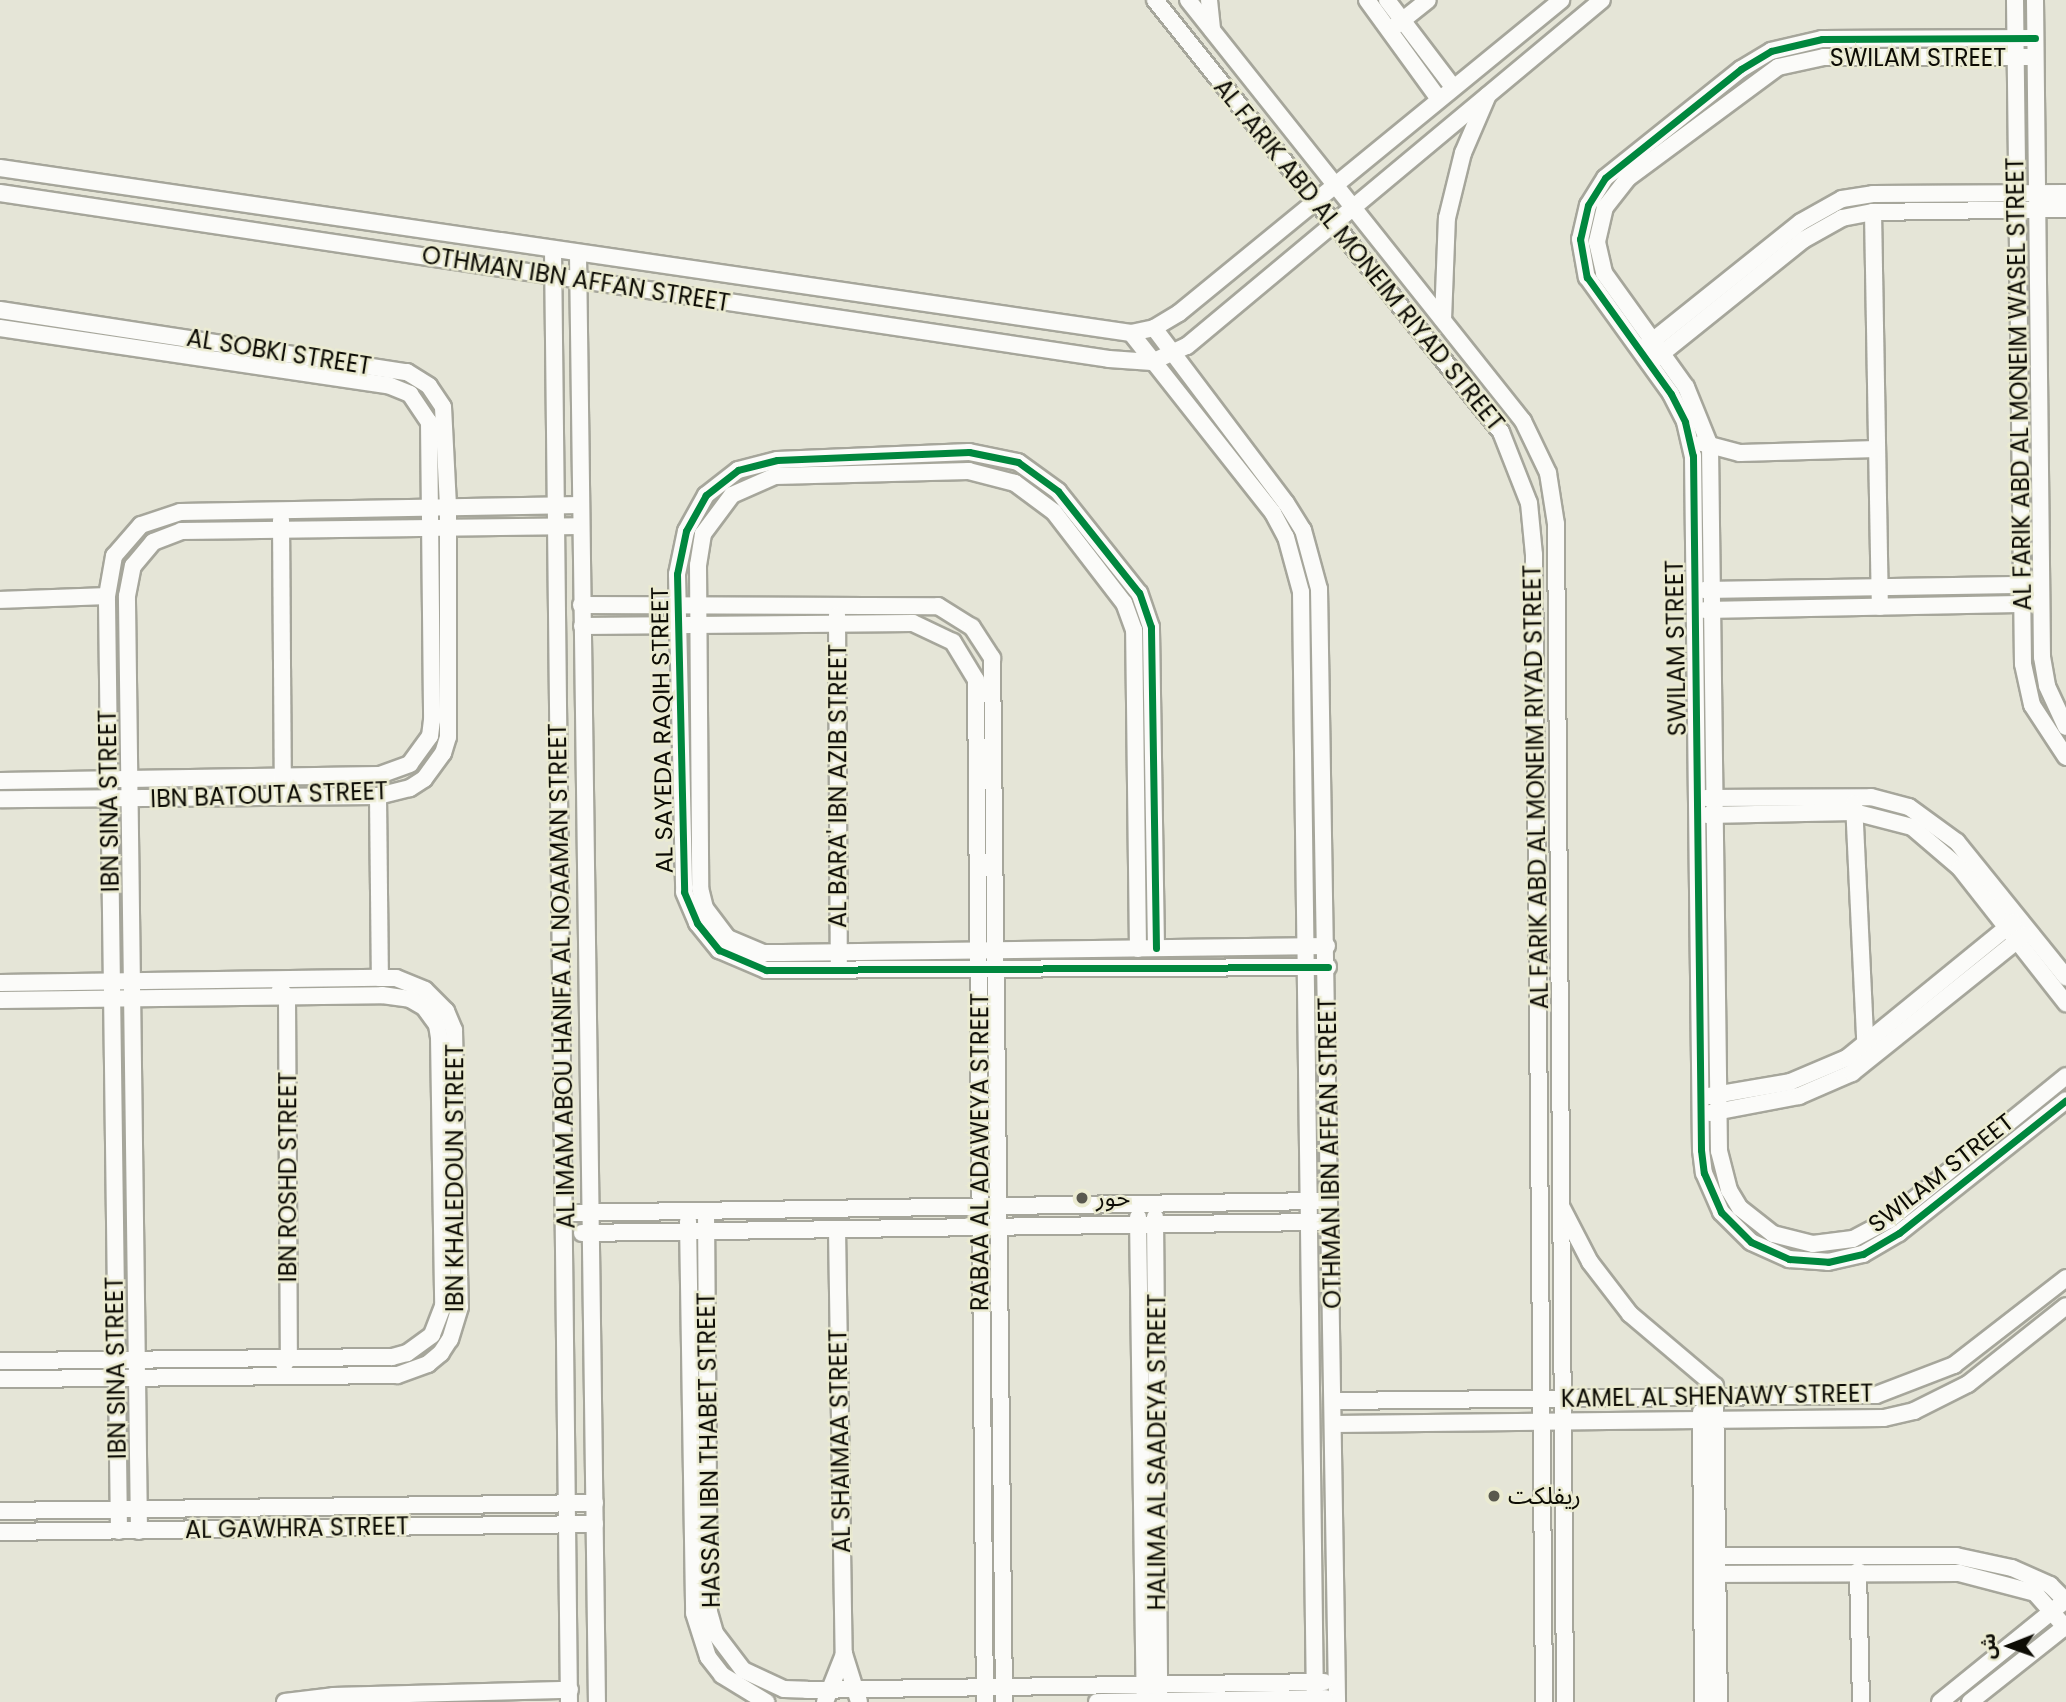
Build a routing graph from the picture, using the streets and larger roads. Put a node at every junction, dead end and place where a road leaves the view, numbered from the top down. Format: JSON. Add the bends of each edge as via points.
{"nodes":[{"id":1,"x":1155,"y":0,"type":"edge"},
{"id":2,"x":1188,"y":0,"type":"edge"},
{"id":3,"x":1209,"y":0,"type":"edge"},
{"id":4,"x":1367,"y":0,"type":"edge"},
{"id":5,"x":1428,"y":0,"type":"edge"},
{"id":6,"x":1560,"y":0,"type":"edge"},
{"id":7,"x":1602,"y":0,"type":"edge"},
{"id":8,"x":2015,"y":0,"type":"edge"},
{"id":9,"x":2035,"y":0,"type":"edge"},
{"id":10,"x":1393,"y":13,"type":"edge"},
{"id":11,"x":1212,"y":30,"type":"junction"},
{"id":12,"x":2015,"y":38,"type":"junction"},
{"id":13,"x":2035,"y":38,"type":"junction"},
{"id":14,"x":2015,"y":57,"type":"junction"},
{"id":15,"x":2035,"y":57,"type":"junction"},
{"id":16,"x":1453,"y":87,"type":"junction"},
{"id":17,"x":1490,"y":91,"type":"junction"},
{"id":18,"x":1439,"y":99,"type":"junction"},
{"id":19,"x":0,"y":168,"type":"edge"},
{"id":20,"x":1335,"y":184,"type":"junction"},
{"id":21,"x":2017,"y":193,"type":"junction"},
{"id":22,"x":2037,"y":193,"type":"junction"},
{"id":23,"x":2066,"y":193,"type":"edge"},
{"id":24,"x":0,"y":194,"type":"edge"},
{"id":25,"x":1315,"y":200,"type":"junction"},
{"id":26,"x":1352,"y":206,"type":"junction"},
{"id":27,"x":2066,"y":209,"type":"edge"},
{"id":28,"x":2017,"y":210,"type":"junction"},
{"id":29,"x":2037,"y":210,"type":"junction"},
{"id":30,"x":1873,"y":212,"type":"junction"},
{"id":31,"x":1333,"y":222,"type":"junction"},
{"id":32,"x":553,"y":249,"type":"junction"},
{"id":33,"x":578,"y":254,"type":"junction"},
{"id":34,"x":552,"y":275,"type":"junction"},
{"id":35,"x":578,"y":280,"type":"junction"},
{"id":36,"x":0,"y":310,"type":"edge"},
{"id":37,"x":1443,"y":320,"type":"junction"},
{"id":38,"x":0,"y":328,"type":"edge"},
{"id":39,"x":1154,"y":328,"type":"junction"},
{"id":40,"x":1131,"y":333,"type":"junction"},
{"id":41,"x":1657,"y":348,"type":"junction"},
{"id":42,"x":1174,"y":354,"type":"junction"},
{"id":43,"x":1643,"y":359,"type":"junction"},
{"id":44,"x":1152,"y":362,"type":"junction"},
{"id":45,"x":1689,"y":436,"type":"junction"},
{"id":46,"x":1710,"y":446,"type":"junction"},
{"id":47,"x":1877,"y":449,"type":"junction"},
{"id":48,"x":825,"y":466,"type":"junction"},
{"id":49,"x":555,"y":505,"type":"junction"},
{"id":50,"x":580,"y":505,"type":"junction"},
{"id":51,"x":448,"y":507,"type":"junction"},
{"id":52,"x":430,"y":508,"type":"junction"},
{"id":53,"x":281,"y":510,"type":"junction"},
{"id":54,"x":554,"y":526,"type":"junction"},
{"id":55,"x":580,"y":526,"type":"junction"},
{"id":56,"x":448,"y":527,"type":"junction"},
{"id":57,"x":430,"y":528,"type":"junction"},
{"id":58,"x":281,"y":529,"type":"junction"},
{"id":59,"x":2041,"y":584,"type":"junction"},
{"id":60,"x":2021,"y":585,"type":"junction"},
{"id":61,"x":1879,"y":587,"type":"junction"},
{"id":62,"x":1695,"y":590,"type":"junction"},
{"id":63,"x":1712,"y":590,"type":"junction"},
{"id":64,"x":107,"y":596,"type":"junction"},
{"id":65,"x":0,"y":600,"type":"edge"},
{"id":66,"x":837,"y":603,"type":"junction"},
{"id":67,"x":678,"y":604,"type":"junction"},
{"id":68,"x":2022,"y":604,"type":"junction"},
{"id":69,"x":2041,"y":604,"type":"junction"},
{"id":70,"x":581,"y":605,"type":"junction"},
{"id":71,"x":698,"y":605,"type":"junction"},
{"id":72,"x":1880,"y":607,"type":"junction"},
{"id":73,"x":1712,"y":610,"type":"junction"},
{"id":74,"x":1695,"y":611,"type":"junction"},
{"id":75,"x":837,"y":624,"type":"junction"},
{"id":76,"x":679,"y":625,"type":"junction"},
{"id":77,"x":698,"y":625,"type":"junction"},
{"id":78,"x":582,"y":626,"type":"junction"},
{"id":79,"x":2066,"y":727,"type":"edge"},
{"id":80,"x":2066,"y":757,"type":"edge"},
{"id":81,"x":283,"y":777,"type":"junction"},
{"id":82,"x":109,"y":780,"type":"junction"},
{"id":83,"x":129,"y":780,"type":"junction"},
{"id":84,"x":0,"y":781,"type":"edge"},
{"id":85,"x":378,"y":796,"type":"junction"},
{"id":86,"x":284,"y":797,"type":"junction"},
{"id":87,"x":1697,"y":798,"type":"junction"},
{"id":88,"x":1714,"y":798,"type":"junction"},
{"id":89,"x":0,"y":799,"type":"edge"},
{"id":90,"x":109,"y":799,"type":"junction"},
{"id":91,"x":129,"y":799,"type":"junction"},
{"id":92,"x":1854,"y":804,"type":"junction"},
{"id":93,"x":1714,"y":815,"type":"junction"},
{"id":94,"x":1698,"y":816,"type":"junction"},
{"id":95,"x":2018,"y":929,"type":"junction"},
{"id":96,"x":1307,"y":946,"type":"junction"},
{"id":97,"x":1327,"y":946,"type":"junction"},
{"id":98,"x":1156,"y":948,"type":"junction"},
{"id":99,"x":1138,"y":949,"type":"junction"},
{"id":100,"x":977,"y":950,"type":"junction"},
{"id":101,"x":998,"y":950,"type":"junction"},
{"id":102,"x":839,"y":961,"type":"junction"},
{"id":103,"x":1307,"y":967,"type":"junction"},
{"id":104,"x":1328,"y":967,"type":"junction"},
{"id":105,"x":977,"y":969,"type":"junction"},
{"id":106,"x":998,"y":969,"type":"junction"},
{"id":107,"x":2066,"y":977,"type":"edge"},
{"id":108,"x":380,"y":978,"type":"junction"},
{"id":109,"x":287,"y":979,"type":"junction"},
{"id":110,"x":0,"y":983,"type":"edge"},
{"id":111,"x":111,"y":990,"type":"junction"},
{"id":112,"x":132,"y":990,"type":"junction"},
{"id":113,"x":287,"y":997,"type":"junction"},
{"id":114,"x":0,"y":1000,"type":"edge"},
{"id":115,"x":2066,"y":1003,"type":"edge"},
{"id":116,"x":1864,"y":1046,"type":"junction"},
{"id":117,"x":1868,"y":1063,"type":"junction"},
{"id":118,"x":2066,"y":1076,"type":"edge"},
{"id":119,"x":1718,"y":1095,"type":"junction"},
{"id":120,"x":1700,"y":1098,"type":"junction"},
{"id":121,"x":2066,"y":1100,"type":"edge"},
{"id":122,"x":1718,"y":1112,"type":"junction"},
{"id":123,"x":1701,"y":1115,"type":"junction"},
{"id":124,"x":1311,"y":1201,"type":"junction"},
{"id":125,"x":1331,"y":1201,"type":"junction"},
{"id":126,"x":1560,"y":1202,"type":"junction"},
{"id":127,"x":1138,"y":1204,"type":"junction"},
{"id":128,"x":1155,"y":1204,"type":"junction"},
{"id":129,"x":980,"y":1206,"type":"junction"},
{"id":130,"x":999,"y":1206,"type":"junction"},
{"id":131,"x":688,"y":1211,"type":"junction"},
{"id":132,"x":706,"y":1211,"type":"junction"},
{"id":133,"x":565,"y":1213,"type":"junction"},
{"id":134,"x":590,"y":1213,"type":"junction"},
{"id":135,"x":1311,"y":1222,"type":"junction"},
{"id":136,"x":1331,"y":1222,"type":"junction"},
{"id":137,"x":1138,"y":1225,"type":"junction"},
{"id":138,"x":1155,"y":1225,"type":"junction"},
{"id":139,"x":980,"y":1227,"type":"junction"},
{"id":140,"x":1000,"y":1227,"type":"junction"},
{"id":141,"x":837,"y":1229,"type":"junction"},
{"id":142,"x":688,"y":1231,"type":"junction"},
{"id":143,"x":706,"y":1231,"type":"junction"},
{"id":144,"x":450,"y":1232,"type":"junction"},
{"id":145,"x":566,"y":1233,"type":"junction"},
{"id":146,"x":591,"y":1233,"type":"junction"},
{"id":147,"x":2066,"y":1278,"type":"edge"},
{"id":148,"x":2066,"y":1306,"type":"edge"},
{"id":149,"x":289,"y":1357,"type":"junction"},
{"id":150,"x":116,"y":1359,"type":"junction"},
{"id":151,"x":135,"y":1359,"type":"junction"},
{"id":152,"x":0,"y":1361,"type":"edge"},
{"id":153,"x":292,"y":1377,"type":"junction"},
{"id":154,"x":0,"y":1379,"type":"edge"},
{"id":155,"x":116,"y":1380,"type":"junction"},
{"id":156,"x":137,"y":1380,"type":"junction"},
{"id":157,"x":1709,"y":1399,"type":"junction"},
{"id":158,"x":1543,"y":1400,"type":"junction"},
{"id":159,"x":1563,"y":1400,"type":"junction"},
{"id":160,"x":1333,"y":1401,"type":"junction"},
{"id":161,"x":1709,"y":1421,"type":"junction"},
{"id":162,"x":1544,"y":1422,"type":"junction"},
{"id":163,"x":1563,"y":1422,"type":"junction"},
{"id":164,"x":1334,"y":1424,"type":"junction"},
{"id":165,"x":567,"y":1503,"type":"junction"},
{"id":166,"x":594,"y":1503,"type":"junction"},
{"id":167,"x":119,"y":1509,"type":"junction"},
{"id":168,"x":139,"y":1509,"type":"junction"},
{"id":169,"x":0,"y":1511,"type":"edge"},
{"id":170,"x":700,"y":1515,"type":"junction"},
{"id":171,"x":595,"y":1524,"type":"junction"},
{"id":172,"x":567,"y":1525,"type":"junction"},
{"id":173,"x":119,"y":1531,"type":"junction"},
{"id":174,"x":139,"y":1531,"type":"junction"},
{"id":175,"x":0,"y":1532,"type":"edge"},
{"id":176,"x":1710,"y":1556,"type":"junction"},
{"id":177,"x":1858,"y":1571,"type":"junction"},
{"id":178,"x":1710,"y":1574,"type":"junction"},
{"id":179,"x":2063,"y":1603,"type":"edge"},
{"id":180,"x":2066,"y":1627,"type":"edge"},
{"id":181,"x":844,"y":1654,"type":"junction"},
{"id":182,"x":1152,"y":1684,"type":"junction"},
{"id":183,"x":1004,"y":1694,"type":"edge"},
{"id":184,"x":1315,"y":1694,"type":"edge"},
{"id":185,"x":1337,"y":1694,"type":"edge"},
{"id":186,"x":985,"y":1695,"type":"edge"},
{"id":187,"x":570,"y":1696,"type":"edge"},
{"id":188,"x":826,"y":1696,"type":"edge"},
{"id":189,"x":858,"y":1696,"type":"edge"},
{"id":190,"x":1152,"y":1701,"type":"edge"},
{"id":191,"x":285,"y":1702,"type":"edge"},
{"id":192,"x":597,"y":1702,"type":"edge"},
{"id":193,"x":766,"y":1702,"type":"edge"},
{"id":194,"x":1097,"y":1702,"type":"edge"},
{"id":195,"x":1544,"y":1702,"type":"edge"},
{"id":196,"x":1565,"y":1702,"type":"edge"},
{"id":197,"x":1703,"y":1702,"type":"edge"},
{"id":198,"x":1719,"y":1702,"type":"edge"},
{"id":199,"x":1861,"y":1702,"type":"edge"},
{"id":200,"x":1940,"y":1702,"type":"edge"},
{"id":201,"x":1970,"y":1702,"type":"edge"}],
"edges":[{"from":1,"to":25,"type":"street","name":"AL FARIK ABD AL MONEIM RIYAD STREET"},
{"from":2,"to":11,"type":"street","name":"AL FARIK ABD AL MONEIM RIYAD STREET"},
{"from":3,"to":11,"type":"street"},
{"from":4,"to":10,"type":"street"},
{"from":5,"to":10,"type":"street"},
{"from":6,"to":16,"type":"street"},
{"from":7,"to":17,"type":"street"},
{"from":8,"to":12,"type":"street","name":"AL FARIK ABD AL MONEIM WASEL STREET"},
{"from":9,"to":13,"type":"street","name":"AL FARIK ABD AL MONEIM WASEL STREET"},
{"from":10,"to":16,"type":"street"},
{"from":10,"to":18,"type":"street"},
{"from":11,"to":20,"type":"street","name":"AL FARIK ABD AL MONEIM RIYAD STREET"},
{"from":12,"to":13,"type":"street","name":"SWILAM STREET"},
{"from":12,"to":14,"type":"street","name":"AL FARIK ABD AL MONEIM WASEL STREET"},
{"from":12,"to":43,"type":"street","name":"SWILAM STREET","via":[[1840,39],[1788,45],[1741,69],[1617,167],[1588,205],[1581,258],[1596,293]]},
{"from":13,"to":15,"type":"street","name":"AL FARIK ABD AL MONEIM WASEL STREET"},
{"from":14,"to":15,"type":"street","name":"SWILAM STREET"},
{"from":14,"to":21,"type":"street","name":"AL FARIK ABD AL MONEIM WASEL STREET"},
{"from":14,"to":41,"type":"street","name":"SWILAM STREET","via":[[1793,61],[1764,74],[1628,178],[1605,208],[1598,233],[1599,258],[1612,287]]},
{"from":15,"to":22,"type":"street","name":"AL FARIK ABD AL MONEIM WASEL STREET"},
{"from":16,"to":18,"type":"street"},
{"from":17,"to":26,"type":"street"},
{"from":17,"to":37,"type":"street","via":[[1463,153],[1447,218]]},
{"from":18,"to":20,"type":"street"},
{"from":19,"to":32,"type":"street","name":"OTHMAN IBN AFFAN STREET"},
{"from":20,"to":25,"type":"street"},
{"from":20,"to":26,"type":"street","name":"AL FARIK ABD AL MONEIM RIYAD STREET"},
{"from":21,"to":22,"type":"street"},
{"from":21,"to":28,"type":"street","name":"AL FARIK ABD AL MONEIM WASEL STREET"},
{"from":21,"to":41,"type":"street","via":[[1873,194],[1828,205],[1801,222]]},
{"from":22,"to":23,"type":"street"},
{"from":22,"to":29,"type":"street","name":"AL FARIK ABD AL MONEIM WASEL STREET"},
{"from":24,"to":34,"type":"street","name":"OTHMAN IBN AFFAN STREET"},
{"from":25,"to":31,"type":"street","name":"AL FARIK ABD AL MONEIM RIYAD STREET"},
{"from":25,"to":39,"type":"street","via":[[1179,313]]},
{"from":26,"to":31,"type":"street"},
{"from":26,"to":37,"type":"street","name":"AL FARIK ABD AL MONEIM RIYAD STREET"},
{"from":27,"to":29,"type":"street"},
{"from":28,"to":29,"type":"street"},
{"from":28,"to":30,"type":"street"},
{"from":28,"to":60,"type":"street","name":"AL FARIK ABD AL MONEIM WASEL STREET"},
{"from":29,"to":59,"type":"street","name":"AL FARIK ABD AL MONEIM WASEL STREET"},
{"from":30,"to":41,"type":"street","via":[[1842,218],[1803,240]]},
{"from":30,"to":47,"type":"street"},
{"from":31,"to":42,"type":"street"},
{"from":31,"to":158,"type":"street","name":"AL FARIK ABD AL MONEIM RIYAD STREET","via":[[1501,432],[1529,503],[1534,555]]},
{"from":32,"to":33,"type":"street","name":"OTHMAN IBN AFFAN STREET"},
{"from":32,"to":34,"type":"street","name":"AL IMAM ABOU HANIFA AL NOAAMAN STREET"},
{"from":33,"to":35,"type":"street","name":"AL IMAM ABOU HANIFA AL NOAAMAN STREET"},
{"from":33,"to":40,"type":"street","name":"OTHMAN IBN AFFAN STREET"},
{"from":34,"to":35,"type":"street","name":"OTHMAN IBN AFFAN STREET"},
{"from":34,"to":49,"type":"street","name":"AL IMAM ABOU HANIFA AL NOAAMAN STREET"},
{"from":35,"to":44,"type":"street","name":"OTHMAN IBN AFFAN STREET"},
{"from":35,"to":50,"type":"street","name":"AL IMAM ABOU HANIFA AL NOAAMAN STREET"},
{"from":36,"to":51,"type":"street","name":"AL SOBKI STREET","via":[[407,372],[429,386],[443,407]]},
{"from":37,"to":126,"type":"street","name":"AL FARIK ABD AL MONEIM RIYAD STREET","via":[[1523,421],[1539,451],[1553,497]]},
{"from":38,"to":52,"type":"street","name":"AL SOBKI STREET","via":[[400,388],[418,402],[429,422]]},
{"from":39,"to":40,"type":"street","name":"OTHMAN IBN AFFAN STREET"},
{"from":39,"to":42,"type":"street","name":"OTHMAN IBN AFFAN STREET"},
{"from":40,"to":44,"type":"street","name":"OTHMAN IBN AFFAN STREET"},
{"from":41,"to":43,"type":"street"},
{"from":41,"to":46,"type":"street","name":"SWILAM STREET","via":[[1697,406]]},
{"from":42,"to":44,"type":"street","name":"OTHMAN IBN AFFAN STREET"},
{"from":42,"to":97,"type":"street","name":"OTHMAN IBN AFFAN STREET","via":[[1286,503],[1313,559],[1322,621]]},
{"from":43,"to":45,"type":"street","name":"SWILAM STREET","via":[[1671,394]]},
{"from":44,"to":96,"type":"street","name":"OTHMAN IBN AFFAN STREET","via":[[1273,513],[1295,564],[1304,620]]},
{"from":45,"to":46,"type":"street"},
{"from":45,"to":62,"type":"street","name":"SWILAM STREET"},
{"from":46,"to":47,"type":"street","via":[[1740,453]]},
{"from":46,"to":63,"type":"street","name":"SWILAM STREET"},
{"from":47,"to":61,"type":"street"},
{"from":48,"to":67,"type":"street","name":"AL SAYEDA RAQIH STREET","via":[[757,463],[720,481],[706,495],[686,531],[677,574]]},
{"from":48,"to":71,"type":"street","name":"AL SAYEDA RAQIH STREET","via":[[760,480],[720,506],[699,549]]},
{"from":48,"to":98,"type":"street","name":"AL SAYEDA RAQIH STREET","via":[[969,452],[1018,462],[1058,491],[1139,593],[1153,645]]},
{"from":48,"to":99,"type":"street","name":"AL SAYEDA RAQIH STREET","via":[[969,471],[1015,483],[1054,512],[1124,603],[1135,644]]},
{"from":49,"to":50,"type":"street","name":"IBN SINA STREET"},
{"from":49,"to":51,"type":"street","name":"IBN SINA STREET"},
{"from":49,"to":54,"type":"street","name":"AL IMAM ABOU HANIFA AL NOAAMAN STREET"},
{"from":50,"to":55,"type":"street","name":"AL IMAM ABOU HANIFA AL NOAAMAN STREET"},
{"from":51,"to":52,"type":"street","name":"IBN SINA STREET"},
{"from":51,"to":56,"type":"street","name":"IBN BATOUTA STREET"},
{"from":52,"to":53,"type":"street","name":"IBN SINA STREET"},
{"from":52,"to":57,"type":"street","name":"IBN BATOUTA STREET"},
{"from":53,"to":58,"type":"street"},
{"from":53,"to":64,"type":"street","name":"IBN SINA STREET","via":[[180,512],[153,519],[130,534],[114,556]]},
{"from":54,"to":55,"type":"street","name":"IBN SINA STREET"},
{"from":54,"to":56,"type":"street","name":"IBN SINA STREET"},
{"from":54,"to":133,"type":"street","name":"AL IMAM ABOU HANIFA AL NOAAMAN STREET"},
{"from":55,"to":70,"type":"street","name":"AL IMAM ABOU HANIFA AL NOAAMAN STREET"},
{"from":56,"to":57,"type":"street","name":"IBN SINA STREET"},
{"from":56,"to":85,"type":"street","name":"IBN BATOUTA STREET","via":[[446,745],[424,779]]},
{"from":57,"to":58,"type":"street","name":"IBN SINA STREET"},
{"from":57,"to":81,"type":"street","name":"IBN BATOUTA STREET","via":[[432,720],[422,752],[395,772],[379,775]]},
{"from":58,"to":81,"type":"street"},
{"from":58,"to":83,"type":"street","name":"IBN SINA STREET","via":[[181,531],[153,542],[133,566],[127,596]]},
{"from":59,"to":60,"type":"street"},
{"from":59,"to":69,"type":"street","name":"AL FARIK ABD AL MONEIM WASEL STREET"},
{"from":60,"to":61,"type":"street"},
{"from":60,"to":68,"type":"street","name":"AL FARIK ABD AL MONEIM WASEL STREET"},
{"from":61,"to":63,"type":"street"},
{"from":61,"to":72,"type":"street"},
{"from":62,"to":63,"type":"street"},
{"from":62,"to":74,"type":"street","name":"SWILAM STREET"},
{"from":63,"to":73,"type":"street","name":"SWILAM STREET"},
{"from":64,"to":65,"type":"street"},
{"from":64,"to":82,"type":"street","name":"IBN SINA STREET"},
{"from":66,"to":71,"type":"street","name":"RABAA AL ADAWEYA STREET"},
{"from":66,"to":75,"type":"street","name":"AL BARA' IBN AZIB STREET"},
{"from":66,"to":101,"type":"street","name":"RABAA AL ADAWEYA STREET","via":[[938,606],[962,617],[988,649],[995,689]]},
{"from":67,"to":70,"type":"street","name":"RABAA AL ADAWEYA STREET"},
{"from":67,"to":71,"type":"street","name":"RABAA AL ADAWEYA STREET"},
{"from":67,"to":76,"type":"street","name":"AL SAYEDA RAQIH STREET"},
{"from":68,"to":69,"type":"street"},
{"from":68,"to":72,"type":"street"},
{"from":68,"to":80,"type":"street","name":"AL FARIK ABD AL MONEIM WASEL STREET","via":[[2026,685],[2041,723]]},
{"from":69,"to":79,"type":"street","name":"AL FARIK ABD AL MONEIM WASEL STREET","via":[[2043,671]]},
{"from":70,"to":78,"type":"street","name":"AL IMAM ABOU HANIFA AL NOAAMAN STREET"},
{"from":71,"to":77,"type":"street","name":"AL SAYEDA RAQIH STREET"},
{"from":72,"to":73,"type":"street"},
{"from":73,"to":74,"type":"street"},
{"from":73,"to":88,"type":"street","name":"SWILAM STREET"},
{"from":74,"to":87,"type":"street","name":"SWILAM STREET"},
{"from":75,"to":77,"type":"street","name":"RABAA AL ADAWEYA STREET"},
{"from":75,"to":100,"type":"street","name":"RABAA AL ADAWEYA STREET","via":[[913,623],[953,642],[976,680]]},
{"from":75,"to":102,"type":"street","name":"AL BARA' IBN AZIB STREET"},
{"from":76,"to":77,"type":"street","name":"RABAA AL ADAWEYA STREET"},
{"from":76,"to":78,"type":"street","name":"RABAA AL ADAWEYA STREET"},
{"from":76,"to":102,"type":"street","name":"AL SAYEDA RAQIH STREET","via":[[684,892],[689,909],[719,950],[749,966]]},
{"from":77,"to":102,"type":"street","name":"AL SAYEDA RAQIH STREET","via":[[700,888],[705,908],[728,938],[744,947]]},
{"from":78,"to":134,"type":"street","name":"AL IMAM ABOU HANIFA AL NOAAMAN STREET"},
{"from":81,"to":83,"type":"street","name":"IBN BATOUTA STREET"},
{"from":81,"to":86,"type":"street"},
{"from":82,"to":83,"type":"street","name":"IBN BATOUTA STREET"},
{"from":82,"to":84,"type":"street","name":"IBN BATOUTA STREET"},
{"from":82,"to":90,"type":"street","name":"IBN SINA STREET"},
{"from":83,"to":91,"type":"street","name":"IBN SINA STREET"},
{"from":85,"to":86,"type":"street","name":"IBN BATOUTA STREET"},
{"from":85,"to":108,"type":"street"},
{"from":86,"to":91,"type":"street","name":"IBN BATOUTA STREET"},
{"from":87,"to":88,"type":"street"},
{"from":87,"to":94,"type":"street","name":"SWILAM STREET"},
{"from":88,"to":92,"type":"street"},
{"from":88,"to":93,"type":"street","name":"SWILAM STREET"},
{"from":89,"to":90,"type":"street","name":"IBN BATOUTA STREET"},
{"from":90,"to":91,"type":"street","name":"IBN BATOUTA STREET"},
{"from":90,"to":111,"type":"street","name":"IBN SINA STREET"},
{"from":91,"to":112,"type":"street","name":"IBN SINA STREET"},
{"from":92,"to":93,"type":"street"},
{"from":92,"to":95,"type":"street","via":[[1890,801],[1927,816],[1957,842]]},
{"from":92,"to":116,"type":"street"},
{"from":93,"to":94,"type":"street"},
{"from":93,"to":119,"type":"street","name":"SWILAM STREET"},
{"from":94,"to":120,"type":"street","name":"SWILAM STREET"},
{"from":95,"to":107,"type":"street"},
{"from":95,"to":115,"type":"street"},
{"from":95,"to":116,"type":"street"},
{"from":95,"to":117,"type":"street"},
{"from":96,"to":97,"type":"street","name":"AL SAYEDA RAQIH STREET"},
{"from":96,"to":98,"type":"street","name":"AL SAYEDA RAQIH STREET"},
{"from":96,"to":103,"type":"street","name":"OTHMAN IBN AFFAN STREET"},
{"from":97,"to":104,"type":"street","name":"OTHMAN IBN AFFAN STREET"},
{"from":98,"to":99,"type":"street","name":"AL SAYEDA RAQIH STREET"},
{"from":99,"to":101,"type":"street","name":"AL SAYEDA RAQIH STREET"},
{"from":100,"to":101,"type":"street","name":"AL SAYEDA RAQIH STREET"},
{"from":100,"to":102,"type":"street","name":"AL SAYEDA RAQIH STREET"},
{"from":100,"to":105,"type":"street","name":"RABAA AL ADAWEYA STREET"},
{"from":101,"to":106,"type":"street","name":"RABAA AL ADAWEYA STREET"},
{"from":102,"to":105,"type":"street","name":"AL SAYEDA RAQIH STREET"},
{"from":103,"to":104,"type":"street","name":"AL SAYEDA RAQIH STREET"},
{"from":103,"to":106,"type":"street","name":"AL SAYEDA RAQIH STREET"},
{"from":103,"to":124,"type":"street","name":"OTHMAN IBN AFFAN STREET"},
{"from":104,"to":125,"type":"street","name":"OTHMAN IBN AFFAN STREET"},
{"from":105,"to":106,"type":"street","name":"AL SAYEDA RAQIH STREET"},
{"from":105,"to":129,"type":"street","name":"RABAA AL ADAWEYA STREET"},
{"from":106,"to":130,"type":"street","name":"RABAA AL ADAWEYA STREET"},
{"from":108,"to":109,"type":"street","name":"IBN KHALEDOUN STREET"},
{"from":108,"to":144,"type":"street","name":"IBN KHALEDOUN STREET","via":[[396,978],[425,990],[451,1018]]},
{"from":109,"to":112,"type":"street","name":"IBN KHALEDOUN STREET"},
{"from":109,"to":113,"type":"street","name":"IBN ROSHD STREET"},
{"from":110,"to":111,"type":"street","name":"IBN KHALEDOUN STREET"},
{"from":111,"to":112,"type":"street","name":"IBN KHALEDOUN STREET"},
{"from":111,"to":114,"type":"street","name":"IBN KHALEDOUN STREET"},
{"from":111,"to":150,"type":"street","name":"IBN SINA STREET"},
{"from":112,"to":113,"type":"street","name":"IBN KHALEDOUN STREET"},
{"from":112,"to":151,"type":"street","name":"IBN SINA STREET"},
{"from":113,"to":144,"type":"street","name":"IBN KHALEDOUN STREET","via":[[397,997],[411,999],[432,1016],[439,1037]]},
{"from":113,"to":149,"type":"street","name":"IBN ROSHD STREET"},
{"from":116,"to":117,"type":"street"},
{"from":116,"to":119,"type":"street","via":[[1809,1076]]},
{"from":117,"to":122,"type":"street","via":[[1818,1090]]},
{"from":118,"to":122,"type":"street","name":"SWILAM STREET","via":[[1889,1220],[1833,1244],[1793,1242],[1773,1234],[1741,1208],[1721,1170]]},
{"from":119,"to":120,"type":"street"},
{"from":119,"to":122,"type":"street","name":"SWILAM STREET"},
{"from":120,"to":123,"type":"street","name":"SWILAM STREET"},
{"from":121,"to":123,"type":"street","name":"SWILAM STREET","via":[[1880,1247],[1828,1262],[1769,1252],[1734,1228],[1716,1203],[1704,1173]]},
{"from":122,"to":123,"type":"street"},
{"from":124,"to":125,"type":"street"},
{"from":124,"to":128,"type":"street"},
{"from":124,"to":135,"type":"street","name":"OTHMAN IBN AFFAN STREET"},
{"from":125,"to":136,"type":"street","name":"OTHMAN IBN AFFAN STREET"},
{"from":126,"to":157,"type":"street","via":[[1609,1289],[1655,1339],[1715,1385]]},
{"from":126,"to":159,"type":"street","name":"AL FARIK ABD AL MONEIM RIYAD STREET"},
{"from":127,"to":128,"type":"street"},
{"from":127,"to":130,"type":"street"},
{"from":127,"to":137,"type":"street","name":"HALIMA AL SAADEYA STREET"},
{"from":128,"to":138,"type":"street","name":"HALIMA AL SAADEYA STREET"},
{"from":129,"to":130,"type":"street"},
{"from":129,"to":132,"type":"street"},
{"from":129,"to":139,"type":"street","name":"RABAA AL ADAWEYA STREET"},
{"from":130,"to":140,"type":"street","name":"RABAA AL ADAWEYA STREET"},
{"from":131,"to":132,"type":"street"},
{"from":131,"to":134,"type":"street"},
{"from":131,"to":142,"type":"street","name":"HASSAN IBN THABET STREET"},
{"from":132,"to":143,"type":"street","name":"HASSAN IBN THABET STREET"},
{"from":133,"to":134,"type":"street"},
{"from":133,"to":145,"type":"street","name":"AL IMAM ABOU HANIFA AL NOAAMAN STREET"},
{"from":134,"to":146,"type":"street","name":"AL IMAM ABOU HANIFA AL NOAAMAN STREET"},
{"from":135,"to":136,"type":"street"},
{"from":135,"to":138,"type":"street"},
{"from":135,"to":184,"type":"street","name":"OTHMAN IBN AFFAN STREET"},
{"from":136,"to":160,"type":"street","name":"OTHMAN IBN AFFAN STREET"},
{"from":137,"to":138,"type":"street"},
{"from":137,"to":140,"type":"street"},
{"from":137,"to":182,"type":"street","name":"HALIMA AL SAADEYA STREET"},
{"from":138,"to":182,"type":"street","name":"HALIMA AL SAADEYA STREET"},
{"from":139,"to":140,"type":"street"},
{"from":139,"to":141,"type":"street"},
{"from":139,"to":186,"type":"street","name":"RABAA AL ADAWEYA STREET"},
{"from":140,"to":183,"type":"street","name":"RABAA AL ADAWEYA STREET"},
{"from":141,"to":143,"type":"street"},
{"from":141,"to":181,"type":"street","name":"AL SHAIMAA STREET"},
{"from":142,"to":143,"type":"street"},
{"from":142,"to":146,"type":"street"},
{"from":142,"to":170,"type":"street","name":"HASSAN IBN THABET STREET"},
{"from":143,"to":170,"type":"street","name":"HASSAN IBN THABET STREET"},
{"from":144,"to":149,"type":"street","name":"IBN KHALEDOUN STREET","via":[[440,1321],[420,1345],[392,1357]]},
{"from":144,"to":153,"type":"street","name":"IBN KHALEDOUN STREET","via":[[460,1307],[441,1353],[421,1367],[397,1375]]},
{"from":145,"to":146,"type":"street"},
{"from":145,"to":165,"type":"street","name":"AL IMAM ABOU HANIFA AL NOAAMAN STREET"},
{"from":146,"to":166,"type":"street","name":"AL IMAM ABOU HANIFA AL NOAAMAN STREET"},
{"from":147,"to":157,"type":"street","name":"KAMEL AL SHENAWY STREET","via":[[1954,1365],[1903,1388],[1848,1398]]},
{"from":148,"to":161,"type":"street","name":"KAMEL AL SHENAWY STREET","via":[[1968,1384],[1914,1411],[1854,1420]]},
{"from":149,"to":151,"type":"street","name":"IBN KHALEDOUN STREET"},
{"from":149,"to":153,"type":"street","name":"IBN ROSHD STREET","via":[[283,1369]]},
{"from":150,"to":151,"type":"street","name":"IBN KHALEDOUN STREET"},
{"from":150,"to":152,"type":"street","name":"IBN KHALEDOUN STREET"},
{"from":150,"to":155,"type":"street","name":"IBN SINA STREET"},
{"from":151,"to":156,"type":"street","name":"IBN SINA STREET"},
{"from":153,"to":156,"type":"street","name":"IBN KHALEDOUN STREET"},
{"from":154,"to":155,"type":"street","name":"IBN KHALEDOUN STREET"},
{"from":155,"to":156,"type":"street","name":"IBN KHALEDOUN STREET"},
{"from":155,"to":167,"type":"street","name":"IBN SINA STREET"},
{"from":156,"to":168,"type":"street","name":"IBN SINA STREET"},
{"from":157,"to":159,"type":"street","name":"KAMEL AL SHENAWY STREET"},
{"from":157,"to":161,"type":"street"},
{"from":158,"to":159,"type":"street","name":"KAMEL AL SHENAWY STREET"},
{"from":158,"to":160,"type":"street","name":"KAMEL AL SHENAWY STREET"},
{"from":158,"to":162,"type":"street","name":"AL FARIK ABD AL MONEIM RIYAD STREET"},
{"from":159,"to":163,"type":"street","name":"AL FARIK ABD AL MONEIM RIYAD STREET"},
{"from":160,"to":164,"type":"street","name":"OTHMAN IBN AFFAN STREET"},
{"from":161,"to":163,"type":"street","name":"KAMEL AL SHENAWY STREET"},
{"from":161,"to":176,"type":"street"},
{"from":162,"to":163,"type":"street","name":"KAMEL AL SHENAWY STREET"},
{"from":162,"to":164,"type":"street","name":"KAMEL AL SHENAWY STREET"},
{"from":162,"to":195,"type":"street","name":"AL FARIK ABD AL MONEIM RIYAD STREET"},
{"from":163,"to":196,"type":"street","name":"AL FARIK ABD AL MONEIM RIYAD STREET"},
{"from":164,"to":185,"type":"street","name":"OTHMAN IBN AFFAN STREET"},
{"from":165,"to":166,"type":"street","name":"AL GAWHRA STREET"},
{"from":165,"to":168,"type":"street","name":"AL GAWHRA STREET"},
{"from":165,"to":172,"type":"street","name":"AL IMAM ABOU HANIFA AL NOAAMAN STREET"},
{"from":166,"to":171,"type":"street","name":"AL IMAM ABOU HANIFA AL NOAAMAN STREET"},
{"from":167,"to":168,"type":"street","name":"AL GAWHRA STREET"},
{"from":167,"to":169,"type":"street","name":"AL GAWHRA STREET"},
{"from":167,"to":173,"type":"street","name":"IBN SINA STREET"},
{"from":168,"to":174,"type":"street","name":"IBN SINA STREET"},
{"from":170,"to":188,"type":"street","name":"HASSAN IBN THABET STREET","via":[[709,1612],[727,1653],[762,1682]]},
{"from":170,"to":193,"type":"street","name":"HASSAN IBN THABET STREET","via":[[694,1613],[699,1636],[722,1675]]},
{"from":171,"to":172,"type":"street","name":"AL GAWHRA STREET"},
{"from":171,"to":192,"type":"street","name":"AL IMAM ABOU HANIFA AL NOAAMAN STREET"},
{"from":172,"to":174,"type":"street","name":"AL GAWHRA STREET"},
{"from":172,"to":187,"type":"street","name":"AL IMAM ABOU HANIFA AL NOAAMAN STREET"},
{"from":173,"to":174,"type":"street","name":"AL GAWHRA STREET"},
{"from":173,"to":175,"type":"street","name":"AL GAWHRA STREET"},
{"from":176,"to":178,"type":"street"},
{"from":176,"to":179,"type":"street","via":[[1956,1556],[2012,1568],[2050,1586]]},
{"from":177,"to":178,"type":"street"},
{"from":177,"to":179,"type":"street","via":[[1980,1576]]},
{"from":177,"to":199,"type":"street"},
{"from":178,"to":197,"type":"street"},
{"from":178,"to":198,"type":"street"},
{"from":179,"to":180,"type":"street"},
{"from":179,"to":200,"type":"street"},
{"from":180,"to":201,"type":"street"},
{"from":181,"to":188,"type":"street","name":"AL SHAIMAA STREET"},
{"from":181,"to":189,"type":"street","name":"AL SHAIMAA STREET"},
{"from":182,"to":183,"type":"street","name":"HASSAN IBN THABET STREET"},
{"from":182,"to":184,"type":"street","name":"HASSAN IBN THABET STREET"},
{"from":182,"to":190,"type":"street","name":"HALIMA AL SAADEYA STREET"},
{"from":183,"to":186,"type":"street","name":"HASSAN IBN THABET STREET"},
{"from":184,"to":185,"type":"street","name":"HASSAN IBN THABET STREET"},
{"from":184,"to":190,"type":"street","name":"HASSAN IBN THABET STREET"},
{"from":186,"to":189,"type":"street","name":"HASSAN IBN THABET STREET"},
{"from":187,"to":191,"type":"street","via":[[333,1696]]},
{"from":188,"to":189,"type":"street","name":"HASSAN IBN THABET STREET"},
{"from":190,"to":194,"type":"street","name":"HASSAN IBN THABET STREET"}]}
